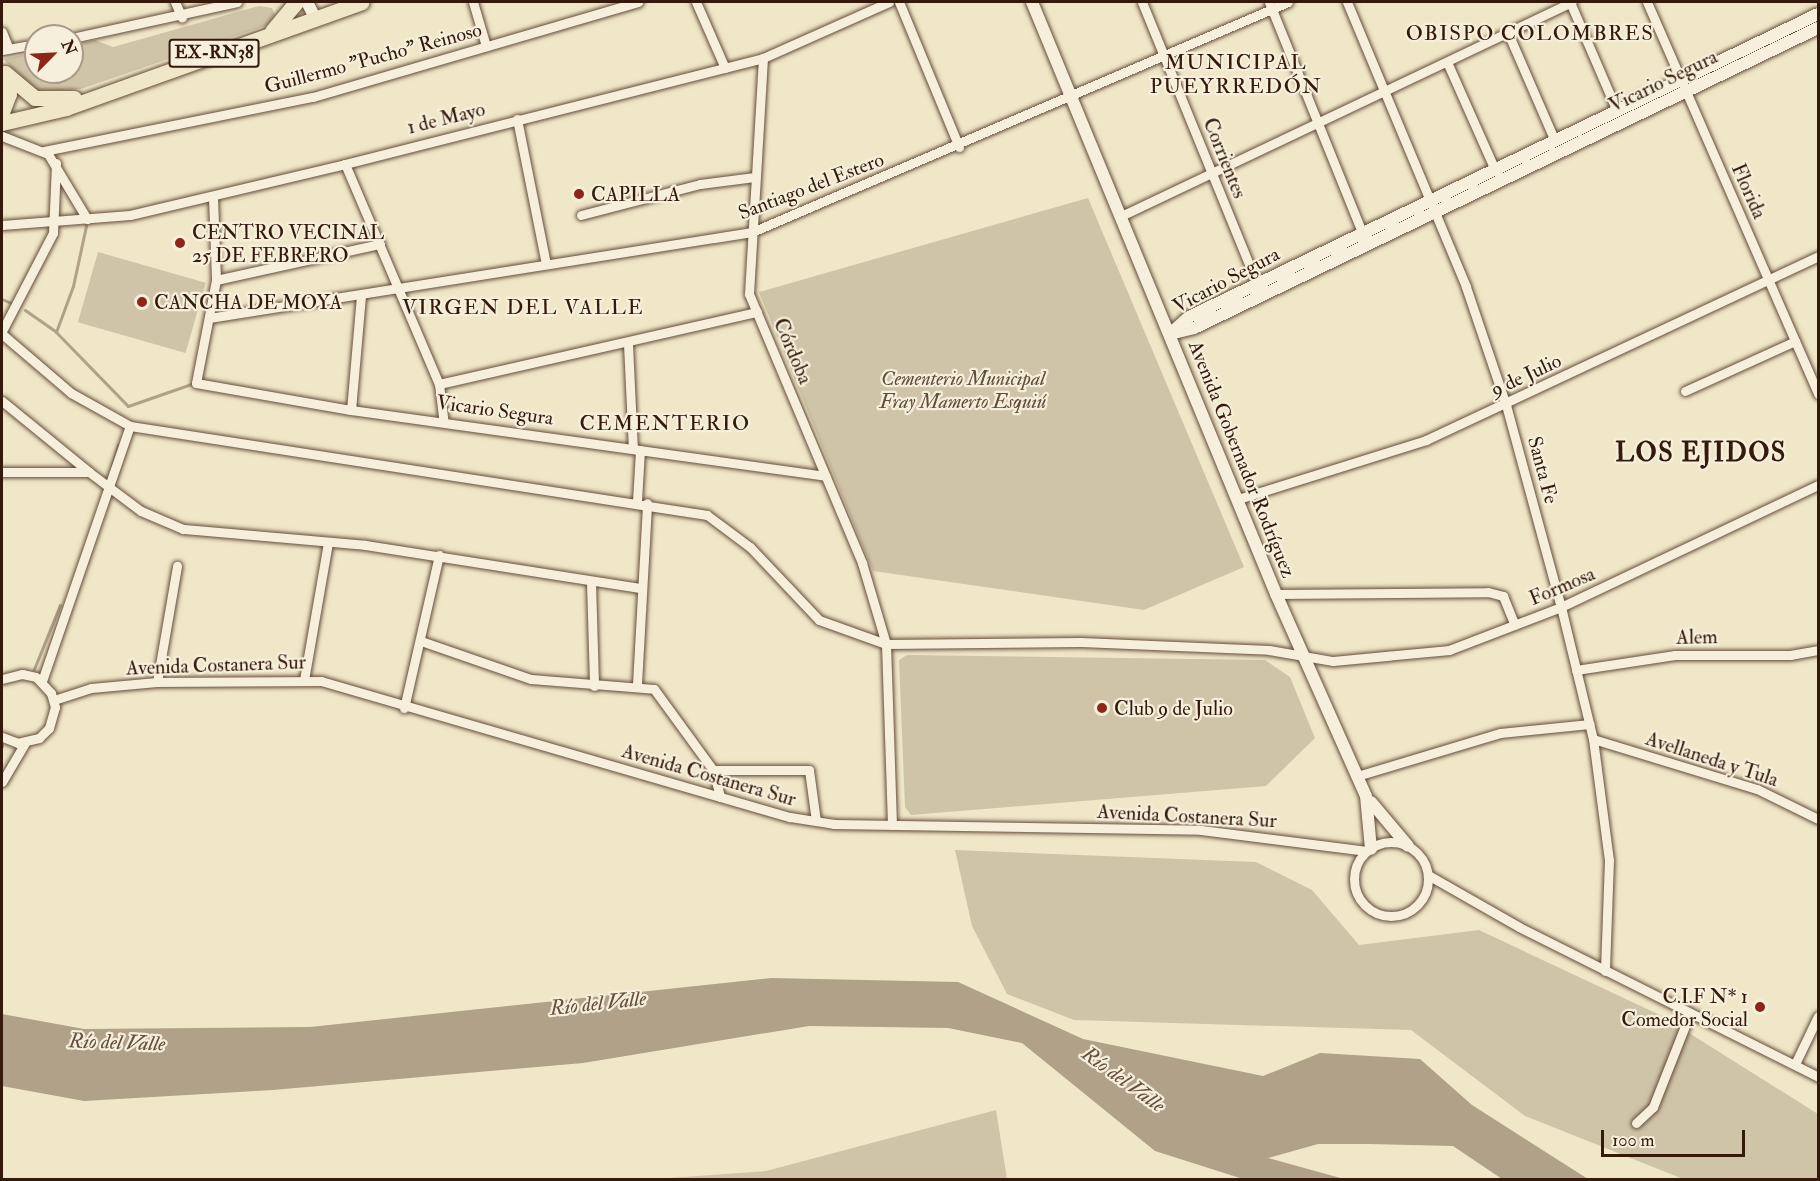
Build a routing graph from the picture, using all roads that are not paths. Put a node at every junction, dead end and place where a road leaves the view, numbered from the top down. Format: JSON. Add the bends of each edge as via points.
{"nodes":[{"id":1,"x":175,"y":2,"type":"edge"},
{"id":2,"x":237,"y":2,"type":"edge"},
{"id":3,"x":296,"y":2,"type":"edge"},
{"id":4,"x":307,"y":2,"type":"edge"},
{"id":5,"x":326,"y":2,"type":"edge"},
{"id":6,"x":360,"y":2,"type":"edge"},
{"id":7,"x":473,"y":2,"type":"edge"},
{"id":8,"x":638,"y":2,"type":"edge"},
{"id":9,"x":696,"y":2,"type":"edge"},
{"id":10,"x":889,"y":2,"type":"edge"},
{"id":11,"x":899,"y":2,"type":"edge"},
{"id":12,"x":1032,"y":2,"type":"edge"},
{"id":13,"x":1142,"y":2,"type":"edge"},
{"id":14,"x":1288,"y":2,"type":"edge"},
{"id":15,"x":1347,"y":2,"type":"edge"},
{"id":16,"x":1571,"y":2,"type":"edge"},
{"id":17,"x":1647,"y":2,"type":"edge"},
{"id":18,"x":1270,"y":5,"type":"edge"},
{"id":19,"x":1818,"y":14,"type":"edge"},
{"id":20,"x":182,"y":18,"type":"junction"},
{"id":21,"x":315,"y":18,"type":"junction"},
{"id":22,"x":1818,"y":28,"type":"edge"},
{"id":23,"x":2,"y":32,"type":"edge"},
{"id":24,"x":1508,"y":33,"type":"junction"},
{"id":25,"x":269,"y":34,"type":"junction"},
{"id":26,"x":84,"y":36,"type":"edge"},
{"id":27,"x":24,"y":46,"type":"edge"},
{"id":28,"x":486,"y":46,"type":"junction"},
{"id":29,"x":5,"y":49,"type":"edge"},
{"id":30,"x":1164,"y":55,"type":"junction"},
{"id":31,"x":763,"y":58,"type":"junction"},
{"id":32,"x":1447,"y":62,"type":"junction"},
{"id":33,"x":725,"y":68,"type":"junction"},
{"id":34,"x":3,"y":70,"type":"edge"},
{"id":35,"x":1683,"y":86,"type":"junction"},
{"id":36,"x":112,"y":89,"type":"junction"},
{"id":37,"x":1385,"y":92,"type":"junction"},
{"id":38,"x":1071,"y":96,"type":"junction"},
{"id":39,"x":1617,"y":111,"type":"junction"},
{"id":40,"x":2,"y":112,"type":"edge"},
{"id":41,"x":516,"y":119,"type":"junction"},
{"id":42,"x":2,"y":123,"type":"edge"},
{"id":43,"x":1317,"y":124,"type":"junction"},
{"id":44,"x":2,"y":136,"type":"edge"},
{"id":45,"x":1555,"y":141,"type":"junction"},
{"id":46,"x":959,"y":147,"type":"junction"},
{"id":47,"x":44,"y":151,"type":"junction"},
{"id":48,"x":56,"y":163,"type":"junction"},
{"id":49,"x":345,"y":164,"type":"junction"},
{"id":50,"x":1495,"y":170,"type":"junction"},
{"id":51,"x":1212,"y":173,"type":"junction"},
{"id":52,"x":755,"y":177,"type":"junction"},
{"id":53,"x":213,"y":197,"type":"junction"},
{"id":54,"x":1433,"y":206,"type":"junction"},
{"id":55,"x":581,"y":214,"type":"dead end"},
{"id":56,"x":1121,"y":216,"type":"junction"},
{"id":57,"x":87,"y":219,"type":"junction"},
{"id":58,"x":57,"y":220,"type":"junction"},
{"id":59,"x":2,"y":225,"type":"edge"},
{"id":60,"x":752,"y":232,"type":"junction"},
{"id":61,"x":1365,"y":239,"type":"junction"},
{"id":62,"x":380,"y":244,"type":"junction"},
{"id":63,"x":1818,"y":255,"type":"edge"},
{"id":64,"x":546,"y":264,"type":"junction"},
{"id":65,"x":216,"y":280,"type":"junction"},
{"id":66,"x":1768,"y":280,"type":"junction"},
{"id":67,"x":400,"y":287,"type":"junction"},
{"id":68,"x":1260,"y":290,"type":"junction"},
{"id":69,"x":361,"y":295,"type":"junction"},
{"id":70,"x":757,"y":312,"type":"junction"},
{"id":71,"x":209,"y":318,"type":"junction"},
{"id":72,"x":2,"y":333,"type":"edge"},
{"id":73,"x":1170,"y":334,"type":"junction"},
{"id":74,"x":1795,"y":341,"type":"junction"},
{"id":75,"x":628,"y":344,"type":"junction"},
{"id":76,"x":439,"y":384,"type":"junction"},
{"id":77,"x":1685,"y":391,"type":"dead end"},
{"id":78,"x":1818,"y":394,"type":"edge"},
{"id":79,"x":2,"y":401,"type":"edge"},
{"id":80,"x":1506,"y":405,"type":"junction"},
{"id":81,"x":351,"y":410,"type":"junction"},
{"id":82,"x":444,"y":422,"type":"junction"},
{"id":83,"x":130,"y":426,"type":"junction"},
{"id":84,"x":637,"y":450,"type":"junction"},
{"id":85,"x":2,"y":472,"type":"edge"},
{"id":86,"x":89,"y":472,"type":"junction"},
{"id":87,"x":825,"y":476,"type":"junction"},
{"id":88,"x":1818,"y":485,"type":"edge"},
{"id":89,"x":111,"y":491,"type":"junction"},
{"id":90,"x":1238,"y":499,"type":"junction"},
{"id":91,"x":637,"y":501,"type":"junction"},
{"id":92,"x":647,"y":503,"type":"junction"},
{"id":93,"x":328,"y":542,"type":"junction"},
{"id":94,"x":439,"y":555,"type":"junction"},
{"id":95,"x":177,"y":566,"type":"dead end"},
{"id":96,"x":591,"y":582,"type":"junction"},
{"id":97,"x":639,"y":588,"type":"junction"},
{"id":98,"x":1276,"y":594,"type":"junction"},
{"id":99,"x":1561,"y":607,"type":"junction"},
{"id":100,"x":1515,"y":625,"type":"junction"},
{"id":101,"x":421,"y":641,"type":"junction"},
{"id":102,"x":886,"y":644,"type":"junction"},
{"id":103,"x":1818,"y":650,"type":"edge"},
{"id":104,"x":1303,"y":656,"type":"junction"},
{"id":105,"x":1576,"y":670,"type":"junction"},
{"id":106,"x":2,"y":679,"type":"edge"},
{"id":107,"x":304,"y":680,"type":"junction"},
{"id":108,"x":42,"y":681,"type":"junction"},
{"id":109,"x":157,"y":682,"type":"junction"},
{"id":110,"x":638,"y":684,"type":"junction"},
{"id":111,"x":594,"y":686,"type":"junction"},
{"id":112,"x":54,"y":700,"type":"junction"},
{"id":113,"x":404,"y":708,"type":"junction"},
{"id":114,"x":1590,"y":724,"type":"junction"},
{"id":115,"x":2,"y":737,"type":"edge"},
{"id":116,"x":1593,"y":739,"type":"junction"},
{"id":117,"x":25,"y":743,"type":"junction"},
{"id":118,"x":713,"y":770,"type":"junction"},
{"id":119,"x":1357,"y":776,"type":"junction"},
{"id":120,"x":2,"y":782,"type":"edge"},
{"id":121,"x":720,"y":796,"type":"junction"},
{"id":122,"x":1366,"y":796,"type":"junction"},
{"id":123,"x":1818,"y":819,"type":"edge"},
{"id":124,"x":816,"y":821,"type":"junction"},
{"id":125,"x":892,"y":825,"type":"junction"},
{"id":126,"x":1408,"y":846,"type":"junction"},
{"id":127,"x":1369,"y":850,"type":"junction"},
{"id":128,"x":1428,"y":875,"type":"junction"},
{"id":129,"x":1605,"y":971,"type":"junction"},
{"id":130,"x":1690,"y":1013,"type":"junction"},
{"id":131,"x":1818,"y":1016,"type":"edge"},
{"id":132,"x":1795,"y":1064,"type":"junction"},
{"id":133,"x":1818,"y":1077,"type":"edge"},
{"id":134,"x":1636,"y":1123,"type":"dead end"}],
"edges":[{"from":1,"to":20,"type":"street"},
{"from":2,"to":20,"type":"street"},
{"from":3,"to":25,"type":"main road"},
{"from":4,"to":21,"type":"street"},
{"from":5,"to":6,"type":"main road"},
{"from":6,"to":21,"type":"main road","number":"EX-RN38"},
{"from":7,"to":28,"type":"street"},
{"from":8,"to":28,"type":"street","name":"Guillermo \"Pucho\" Reinoso"},
{"from":9,"to":33,"type":"street"},
{"from":10,"to":31,"type":"street","name":"1 de Mayo"},
{"from":11,"to":46,"type":"street"},
{"from":12,"to":38,"type":"street","name":"Avenida Gobernador Rodríguez"},
{"from":13,"to":30,"type":"street","name":"Corrientes"},
{"from":14,"to":18,"type":"street","name":"Santiago del Estero"},
{"from":15,"to":37,"type":"street","name":"Santa Fe"},
{"from":16,"to":24,"type":"street"},
{"from":16,"to":39,"type":"street"},
{"from":17,"to":35,"type":"street","name":"Florida"},
{"from":18,"to":30,"type":"street","name":"Santiago del Estero"},
{"from":18,"to":43,"type":"street"},
{"from":19,"to":35,"type":"street","name":"Vicario Segura"},
{"from":20,"to":26,"type":"street"},
{"from":21,"to":25,"type":"main road","number":"EX-RN38"},
{"from":22,"to":35,"type":"street","name":"Vicario Segura"},
{"from":23,"to":29,"type":"street"},
{"from":24,"to":32,"type":"street"},
{"from":24,"to":45,"type":"street"},
{"from":25,"to":36,"type":"main road","number":"EX-RN38"},
{"from":27,"to":29,"type":"street"},
{"from":28,"to":47,"type":"street","name":"Guillermo \"Pucho\" Reinoso","via":[[313,98]]},
{"from":30,"to":38,"type":"street","name":"Santiago del Estero"},
{"from":30,"to":51,"type":"street","name":"Corrientes"},
{"from":31,"to":33,"type":"street","name":"1 de Mayo"},
{"from":31,"to":52,"type":"street","name":"Córdoba"},
{"from":32,"to":37,"type":"street"},
{"from":32,"to":50,"type":"street"},
{"from":33,"to":41,"type":"street","name":"1 de Mayo"},
{"from":34,"to":36,"type":"main road","number":"EX-RN38","via":[[35,98],[48,102]]},
{"from":34,"to":40,"type":"main road","number":"EX-RN38","via":[[9,94]]},
{"from":35,"to":39,"type":"street","name":"Vicario Segura"},
{"from":35,"to":54,"type":"street","name":"Vicario Segura"},
{"from":35,"to":66,"type":"street","name":"Florida"},
{"from":36,"to":42,"type":"main road","number":"EX-RN38","via":[[66,108]]},
{"from":37,"to":43,"type":"street"},
{"from":37,"to":54,"type":"street","name":"Santa Fe"},
{"from":38,"to":46,"type":"street","name":"Santiago del Estero"},
{"from":38,"to":56,"type":"street","name":"Avenida Gobernador Rodríguez"},
{"from":39,"to":45,"type":"street","name":"Vicario Segura"},
{"from":41,"to":49,"type":"street","name":"1 de Mayo"},
{"from":41,"to":64,"type":"street"},
{"from":43,"to":51,"type":"street"},
{"from":43,"to":61,"type":"street"},
{"from":44,"to":47,"type":"street"},
{"from":45,"to":50,"type":"street","name":"Vicario Segura"},
{"from":46,"to":60,"type":"street","name":"Santiago del Estero"},
{"from":47,"to":48,"type":"street"},
{"from":48,"to":57,"type":"street"},
{"from":48,"to":58,"type":"street"},
{"from":49,"to":53,"type":"street","name":"1 de Mayo"},
{"from":49,"to":62,"type":"street"},
{"from":50,"to":54,"type":"street","name":"Vicario Segura"},
{"from":51,"to":56,"type":"street"},
{"from":51,"to":68,"type":"street","name":"Corrientes"},
{"from":52,"to":55,"type":"street","via":[[700,184]]},
{"from":52,"to":60,"type":"street","name":"Córdoba"},
{"from":53,"to":57,"type":"street","name":"1 de Mayo"},
{"from":53,"to":65,"type":"street"},
{"from":54,"to":61,"type":"street","name":"Vicario Segura"},
{"from":54,"to":80,"type":"street","name":"Santa Fe"},
{"from":56,"to":73,"type":"street","name":"Avenida Gobernador Rodríguez"},
{"from":57,"to":58,"type":"street","name":"1 de Mayo"},
{"from":58,"to":59,"type":"street","name":"1 de Mayo"},
{"from":58,"to":72,"type":"street","via":[[35,277]]},
{"from":60,"to":64,"type":"street","name":"Santiago del Estero"},
{"from":60,"to":70,"type":"street","name":"Córdoba","via":[[749,294]]},
{"from":61,"to":68,"type":"street","name":"Vicario Segura"},
{"from":62,"to":65,"type":"street"},
{"from":62,"to":67,"type":"street"},
{"from":63,"to":66,"type":"street","name":"9 de Julio"},
{"from":64,"to":67,"type":"street","name":"Santiago del Estero"},
{"from":65,"to":71,"type":"street"},
{"from":66,"to":74,"type":"street","name":"Florida"},
{"from":66,"to":80,"type":"street","name":"9 de Julio"},
{"from":67,"to":69,"type":"street","name":"Santiago del Estero"},
{"from":67,"to":76,"type":"street"},
{"from":68,"to":73,"type":"street","name":"Vicario Segura"},
{"from":69,"to":71,"type":"street","name":"Santiago del Estero"},
{"from":69,"to":81,"type":"street"},
{"from":70,"to":75,"type":"street"},
{"from":70,"to":87,"type":"street","name":"Córdoba"},
{"from":71,"to":81,"type":"street","name":"Vicario Segura","via":[[196,383]]},
{"from":72,"to":83,"type":"street","via":[[71,393]]},
{"from":73,"to":90,"type":"street","name":"Avenida Gobernador Rodríguez"},
{"from":74,"to":77,"type":"street"},
{"from":74,"to":78,"type":"street","name":"Florida"},
{"from":75,"to":76,"type":"street"},
{"from":75,"to":84,"type":"street"},
{"from":76,"to":82,"type":"street"},
{"from":79,"to":86,"type":"street"},
{"from":80,"to":90,"type":"street","name":"9 de Julio","via":[[1392,452]]},
{"from":80,"to":99,"type":"street","name":"Santa Fe"},
{"from":81,"to":82,"type":"street","name":"Vicario Segura"},
{"from":82,"to":84,"type":"street","name":"Vicario Segura"},
{"from":83,"to":89,"type":"street"},
{"from":83,"to":91,"type":"street"},
{"from":84,"to":87,"type":"street","name":"Vicario Segura"},
{"from":84,"to":91,"type":"street"},
{"from":85,"to":86,"type":"street"},
{"from":86,"to":89,"type":"street"},
{"from":87,"to":102,"type":"street","name":"Córdoba","via":[[862,563]]},
{"from":88,"to":99,"type":"street","name":"Formosa"},
{"from":89,"to":93,"type":"street","via":[[165,525]]},
{"from":89,"to":108,"type":"street"},
{"from":90,"to":98,"type":"street","name":"Avenida Gobernador Rodríguez"},
{"from":91,"to":92,"type":"street"},
{"from":92,"to":97,"type":"street"},
{"from":92,"to":102,"type":"street","via":[[707,515],[750,547],[819,620]]},
{"from":93,"to":94,"type":"street"},
{"from":93,"to":107,"type":"street"},
{"from":94,"to":96,"type":"street"},
{"from":94,"to":101,"type":"street"},
{"from":95,"to":109,"type":"street"},
{"from":96,"to":97,"type":"street"},
{"from":96,"to":111,"type":"street"},
{"from":97,"to":110,"type":"street"},
{"from":98,"to":100,"type":"street","via":[[1488,592],[1503,596]]},
{"from":98,"to":104,"type":"street","name":"Avenida Gobernador Rodríguez"},
{"from":99,"to":100,"type":"street","name":"Formosa"},
{"from":99,"to":105,"type":"street","name":"Santa Fe"},
{"from":100,"to":104,"type":"street","name":"Formosa","via":[[1439,651],[1333,661]]},
{"from":101,"to":111,"type":"street","via":[[531,679]]},
{"from":101,"to":113,"type":"street"},
{"from":102,"to":104,"type":"street","name":"Formosa","via":[[1081,642]]},
{"from":102,"to":125,"type":"street","name":"Córdoba"},
{"from":103,"to":105,"type":"street","name":"Alem","via":[[1790,655],[1675,655]]},
{"from":104,"to":119,"type":"street","name":"Avenida Gobernador Rodríguez"},
{"from":105,"to":114,"type":"street","name":"Santa Fe"},
{"from":106,"to":108,"type":"street","via":[[22,674]]},
{"from":107,"to":109,"type":"street","name":"Avenida Costanera Sur"},
{"from":107,"to":113,"type":"street","name":"Avenida Costanera Sur"},
{"from":108,"to":112,"type":"street"},
{"from":109,"to":112,"type":"street","name":"Avenida Costanera Sur","via":[[91,688]]},
{"from":110,"to":111,"type":"street"},
{"from":110,"to":118,"type":"street","via":[[663,695]]},
{"from":112,"to":117,"type":"street","via":[[49,728]]},
{"from":113,"to":121,"type":"street","name":"Avenida Costanera Sur"},
{"from":114,"to":116,"type":"street","name":"Santa Fe"},
{"from":114,"to":119,"type":"street","via":[[1500,733]]},
{"from":115,"to":117,"type":"street"},
{"from":116,"to":123,"type":"street","name":"Avellaneda y Tula","via":[[1757,789]]},
{"from":116,"to":129,"type":"street","name":"Santa Fe","via":[[1609,860]]},
{"from":117,"to":120,"type":"street"},
{"from":118,"to":121,"type":"street"},
{"from":118,"to":124,"type":"street","via":[[809,770]]},
{"from":119,"to":122,"type":"street","name":"Avenida Gobernador Rodríguez"},
{"from":121,"to":124,"type":"street","name":"Avenida Costanera Sur"},
{"from":122,"to":126,"type":"street","name":"Avenida Gobernador Rodríguez"},
{"from":122,"to":127,"type":"street","name":"Avenida Gobernador Rodríguez"},
{"from":124,"to":125,"type":"street","name":"Avenida Costanera Sur"},
{"from":125,"to":127,"type":"street","name":"Avenida Costanera Sur","via":[[1201,830]]},
{"from":126,"to":127,"type":"street","via":[[1387,842]]},
{"from":126,"to":128,"type":"street","via":[[1422,858]]},
{"from":127,"to":128,"type":"street","via":[[1356,870],[1355,885],[1365,905],[1378,914],[1401,915],[1414,909],[1427,890]]},
{"from":128,"to":129,"type":"street"},
{"from":129,"to":130,"type":"street"},
{"from":130,"to":132,"type":"street"},
{"from":130,"to":134,"type":"street","via":[[1653,1107]]},
{"from":131,"to":132,"type":"street"},
{"from":132,"to":133,"type":"street"}]}
